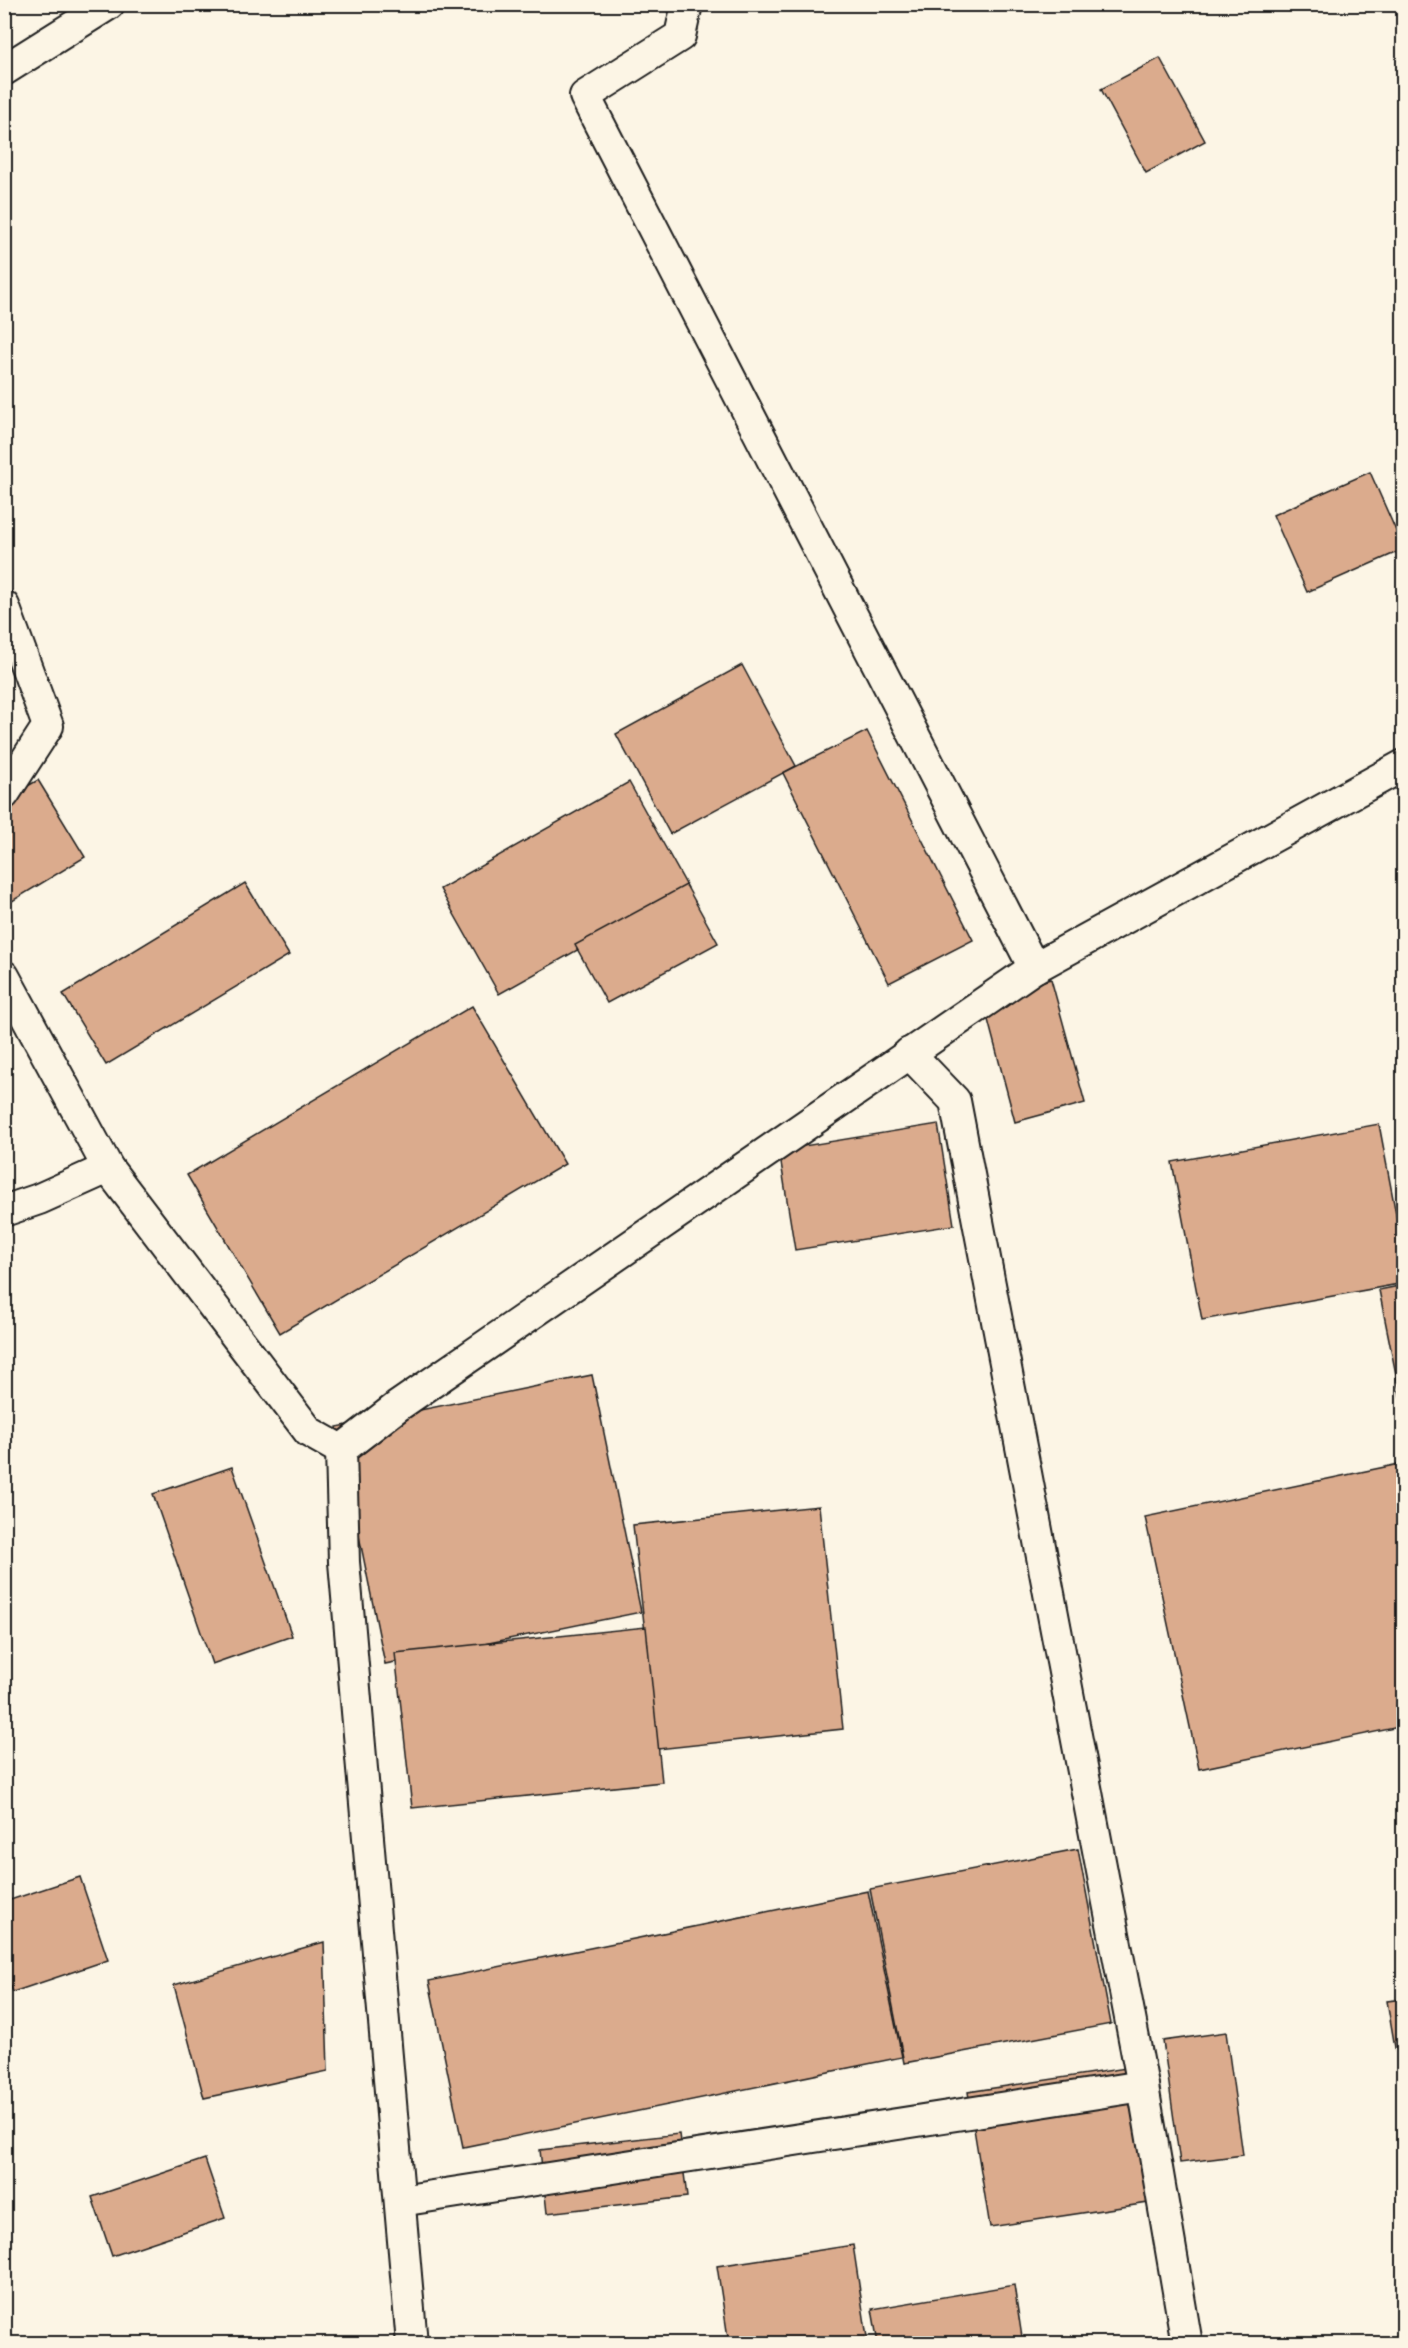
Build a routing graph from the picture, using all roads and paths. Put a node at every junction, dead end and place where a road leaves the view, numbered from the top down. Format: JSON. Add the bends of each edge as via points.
{"nodes":[{"id":1,"x":109,"y":4,"type":"edge"},
{"id":2,"x":687,"y":4,"type":"edge"},
{"id":3,"x":4,"y":70,"type":"edge"},
{"id":4,"x":4,"y":606,"type":"edge"},
{"id":5,"x":1404,"y":765,"type":"edge"},
{"id":6,"x":4,"y":794,"type":"edge"},
{"id":7,"x":1034,"y":968,"type":"junction"},
{"id":8,"x":4,"y":976,"type":"edge"},
{"id":9,"x":909,"y":1053,"type":"junction"},
{"id":10,"x":108,"y":1168,"type":"junction"},
{"id":11,"x":4,"y":1211,"type":"edge"},
{"id":12,"x":341,"y":1450,"type":"junction"},
{"id":13,"x":1143,"y":2086,"type":"junction"},
{"id":14,"x":400,"y":2201,"type":"junction"},
{"id":15,"x":412,"y":2343,"type":"edge"},
{"id":16,"x":1187,"y":2343,"type":"edge"}],
"edges":[{"from":1,"to":3,"type":"street"},
{"from":2,"to":7,"type":"street","via":[[680,36],[585,96]]},
{"from":4,"to":6,"type":"street","via":[[48,726]]},
{"from":5,"to":7,"type":"street"},
{"from":7,"to":9,"type":"street"},
{"from":8,"to":10,"type":"street"},
{"from":9,"to":12,"type":"street","via":[[398,1406]]},
{"from":9,"to":13,"type":"street","via":[[955,1101]]},
{"from":10,"to":11,"type":"street"},
{"from":10,"to":12,"type":"street","via":[[309,1432]]},
{"from":12,"to":14,"type":"street","via":[[344,1562]]},
{"from":13,"to":14,"type":"street"},
{"from":13,"to":16,"type":"street"},
{"from":14,"to":15,"type":"street"}]}
